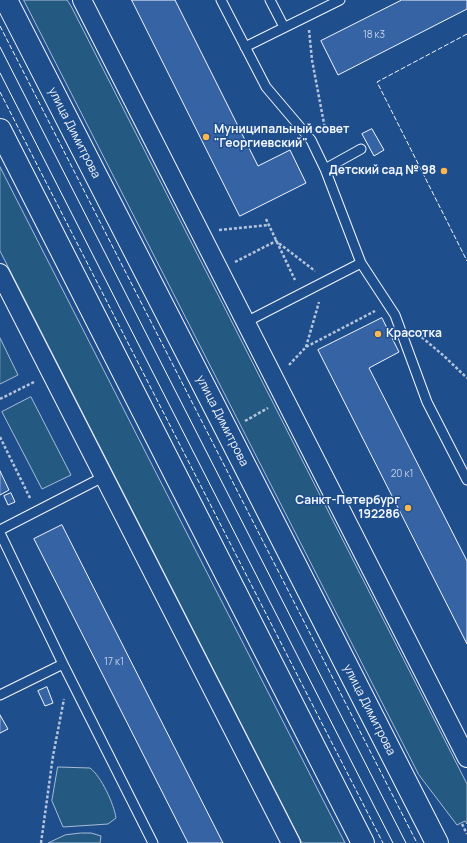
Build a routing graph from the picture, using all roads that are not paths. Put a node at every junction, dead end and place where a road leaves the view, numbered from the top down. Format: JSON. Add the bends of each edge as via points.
{"nodes":[{"id":1,"x":6,"y":0,"type":"edge"},
{"id":2,"x":82,"y":0,"type":"edge"},
{"id":3,"x":221,"y":0,"type":"edge"},
{"id":4,"x":270,"y":0,"type":"edge"},
{"id":5,"x":340,"y":0,"type":"edge"},
{"id":6,"x":284,"y":27,"type":"junction"},
{"id":7,"x":245,"y":47,"type":"junction"},
{"id":8,"x":0,"y":130,"type":"edge"},
{"id":9,"x":361,"y":149,"type":"dead end"},
{"id":10,"x":325,"y":169,"type":"junction"},
{"id":11,"x":361,"y":263,"type":"junction"},
{"id":12,"x":0,"y":273,"type":"edge"},
{"id":13,"x":246,"y":322,"type":"junction"},
{"id":14,"x":104,"y":476,"type":"junction"},
{"id":15,"x":467,"y":479,"type":"edge"},
{"id":16,"x":0,"y":532,"type":"edge"},
{"id":17,"x":63,"y":664,"type":"junction"},
{"id":18,"x":0,"y":695,"type":"edge"},
{"id":19,"x":467,"y":758,"type":"edge"},
{"id":20,"x":153,"y":843,"type":"edge"},
{"id":21,"x":291,"y":843,"type":"edge"},
{"id":22,"x":363,"y":843,"type":"edge"},
{"id":23,"x":436,"y":843,"type":"edge"}],
"edges":[{"from":1,"to":23,"type":"street","name":"улица Димитрова"},
{"from":2,"to":13,"type":"street"},
{"from":3,"to":7,"type":"lane"},
{"from":4,"to":6,"type":"lane"},
{"from":5,"to":6,"type":"lane"},
{"from":6,"to":7,"type":"lane"},
{"from":7,"to":10,"type":"lane","via":[[266,87],[311,140]]},
{"from":8,"to":22,"type":"street"},
{"from":9,"to":10,"type":"lane"},
{"from":10,"to":11,"type":"lane"},
{"from":11,"to":13,"type":"lane"},
{"from":11,"to":15,"type":"lane","via":[[395,315],[426,402]]},
{"from":12,"to":14,"type":"street"},
{"from":13,"to":19,"type":"street"},
{"from":14,"to":16,"type":"lane"},
{"from":14,"to":21,"type":"street"},
{"from":16,"to":17,"type":"lane"},
{"from":17,"to":18,"type":"lane"},
{"from":17,"to":20,"type":"lane"}]}
